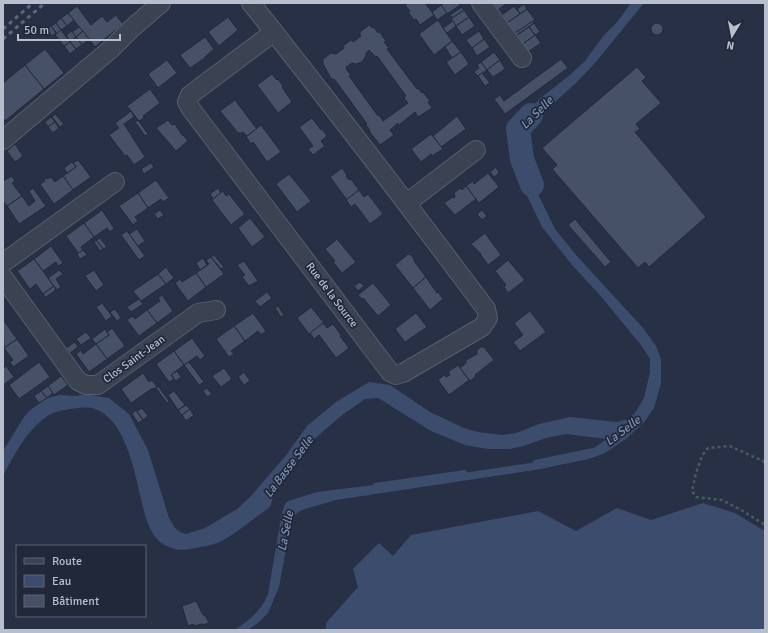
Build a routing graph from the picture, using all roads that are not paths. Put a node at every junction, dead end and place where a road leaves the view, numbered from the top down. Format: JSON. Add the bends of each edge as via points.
{"nodes":[{"id":1,"x":161,"y":3,"type":"edge"},
{"id":2,"x":251,"y":3,"type":"edge"},
{"id":3,"x":481,"y":3,"type":"edge"},
{"id":4,"x":274,"y":32,"type":"junction"},
{"id":5,"x":522,"y":58,"type":"dead end"},
{"id":6,"x":3,"y":140,"type":"edge"},
{"id":7,"x":476,"y":150,"type":"dead end"},
{"id":8,"x":116,"y":182,"type":"dead end"},
{"id":9,"x":407,"y":203,"type":"junction"},
{"id":10,"x":3,"y":263,"type":"edge"},
{"id":11,"x":3,"y":278,"type":"edge"},
{"id":12,"x":216,"y":310,"type":"dead end"}],
"edges":[{"from":1,"to":6,"type":"street"},
{"from":2,"to":4,"type":"street","name":"Rue de la Source"},
{"from":3,"to":5,"type":"street"},
{"from":4,"to":9,"type":"street","name":"Rue de la Source"},
{"from":4,"to":9,"type":"street","name":"Rue de la Source","via":[[190,95],[187,102],[390,372],[396,375],[482,327],[488,318],[486,309]]},
{"from":7,"to":9,"type":"street"},
{"from":8,"to":10,"type":"street"},
{"from":11,"to":12,"type":"street","name":"Clos Saint-Jean","via":[[78,381],[86,385],[98,385],[198,313]]}]}
